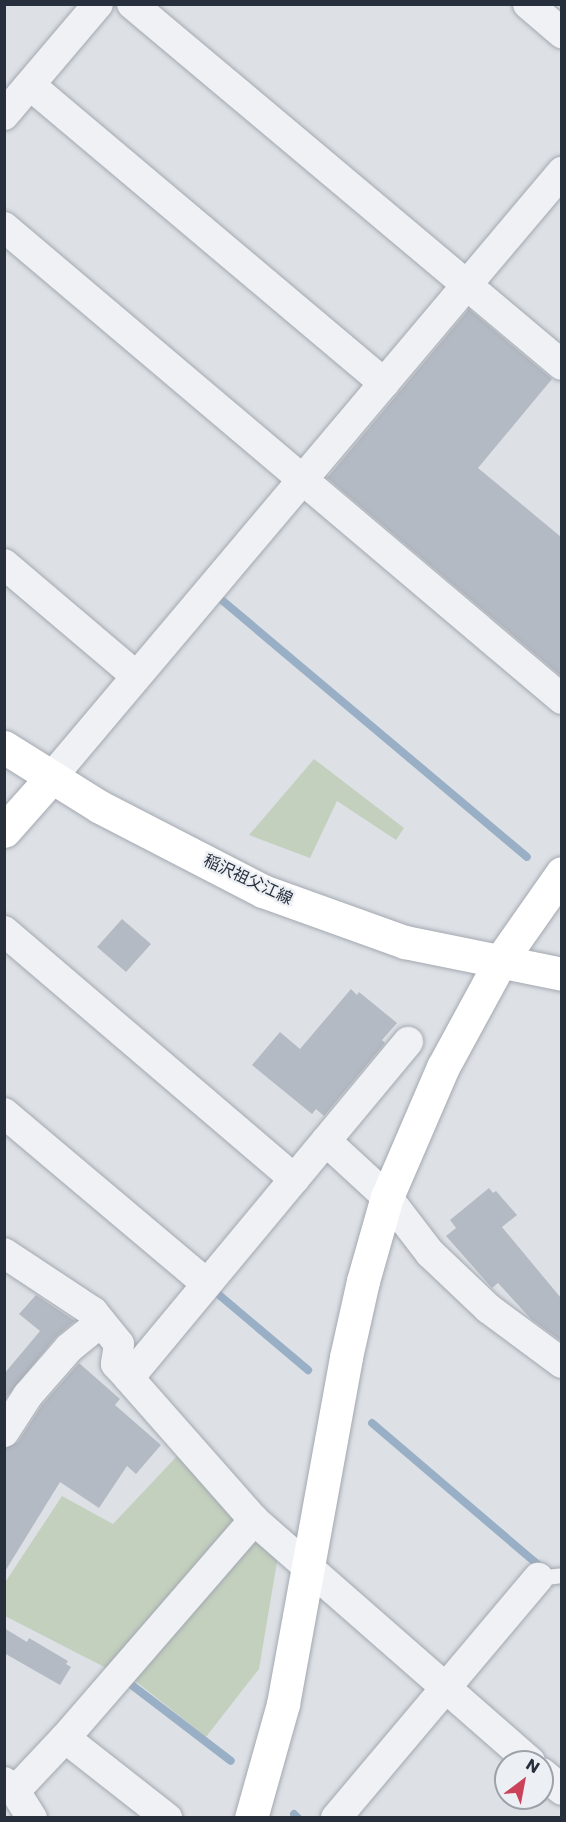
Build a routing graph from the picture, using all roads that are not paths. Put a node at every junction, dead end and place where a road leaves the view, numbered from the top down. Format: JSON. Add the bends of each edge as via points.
{"nodes":[{"id":1,"x":98,"y":4,"type":"edge"},
{"id":2,"x":132,"y":4,"type":"edge"},
{"id":3,"x":528,"y":4,"type":"edge"},
{"id":4,"x":561,"y":33,"type":"edge"},
{"id":5,"x":30,"y":85,"type":"junction"},
{"id":6,"x":4,"y":115,"type":"edge"},
{"id":7,"x":561,"y":172,"type":"edge"},
{"id":8,"x":4,"y":227,"type":"edge"},
{"id":9,"x":466,"y":285,"type":"junction"},
{"id":10,"x":561,"y":365,"type":"edge"},
{"id":11,"x":384,"y":383,"type":"junction"},
{"id":12,"x":302,"y":480,"type":"junction"},
{"id":13,"x":4,"y":564,"type":"edge"},
{"id":14,"x":136,"y":676,"type":"junction"},
{"id":15,"x":561,"y":699,"type":"edge"},
{"id":16,"x":4,"y":747,"type":"edge"},
{"id":17,"x":51,"y":777,"type":"junction"},
{"id":18,"x":4,"y":831,"type":"edge"},
{"id":19,"x":561,"y":873,"type":"edge"},
{"id":20,"x":4,"y":931,"type":"edge"},
{"id":21,"x":501,"y":960,"type":"junction"},
{"id":22,"x":561,"y":974,"type":"edge"},
{"id":23,"x":408,"y":1042,"type":"dead end"},
{"id":24,"x":4,"y":1113,"type":"edge"},
{"id":25,"x":326,"y":1141,"type":"junction"},
{"id":26,"x":294,"y":1179,"type":"junction"},
{"id":27,"x":387,"y":1197,"type":"junction"},
{"id":28,"x":4,"y":1253,"type":"edge"},
{"id":29,"x":207,"y":1284,"type":"junction"},
{"id":30,"x":101,"y":1322,"type":"junction"},
{"id":31,"x":561,"y":1363,"type":"edge"},
{"id":32,"x":129,"y":1378,"type":"junction"},
{"id":33,"x":4,"y":1432,"type":"edge"},
{"id":34,"x":254,"y":1520,"type":"junction"},
{"id":35,"x":307,"y":1565,"type":"junction"},
{"id":36,"x":550,"y":1577,"type":"edge"},
{"id":37,"x":446,"y":1688,"type":"junction"},
{"id":38,"x":65,"y":1738,"type":"junction"},
{"id":39,"x":516,"y":1750,"type":"edge"},
{"id":40,"x":10,"y":1787,"type":"edge"},
{"id":41,"x":33,"y":1818,"type":"edge"},
{"id":42,"x":167,"y":1818,"type":"edge"},
{"id":43,"x":251,"y":1818,"type":"edge"},
{"id":44,"x":336,"y":1818,"type":"edge"}],
"edges":[{"from":1,"to":5,"type":"street"},
{"from":2,"to":9,"type":"street"},
{"from":3,"to":4,"type":"street"},
{"from":5,"to":6,"type":"street"},
{"from":5,"to":11,"type":"street"},
{"from":7,"to":9,"type":"street"},
{"from":8,"to":12,"type":"street"},
{"from":9,"to":10,"type":"street"},
{"from":9,"to":11,"type":"street"},
{"from":11,"to":12,"type":"street"},
{"from":12,"to":14,"type":"street"},
{"from":12,"to":15,"type":"street"},
{"from":13,"to":14,"type":"street"},
{"from":14,"to":17,"type":"street"},
{"from":16,"to":17,"type":"street","name":"稲沢祖父江線"},
{"from":17,"to":18,"type":"street"},
{"from":17,"to":21,"type":"street","name":"稲沢祖父江線","via":[[100,807],[263,891],[405,942]]},
{"from":19,"to":21,"type":"street"},
{"from":20,"to":26,"type":"street"},
{"from":21,"to":22,"type":"street","name":"稲沢祖父江線"},
{"from":21,"to":27,"type":"street","via":[[443,1067]]},
{"from":23,"to":25,"type":"street"},
{"from":24,"to":29,"type":"street"},
{"from":25,"to":26,"type":"street"},
{"from":25,"to":27,"type":"street"},
{"from":26,"to":29,"type":"street"},
{"from":27,"to":31,"type":"street","via":[[430,1253],[489,1309]]},
{"from":27,"to":35,"type":"street","via":[[346,1358]]},
{"from":28,"to":30,"type":"street","via":[[51,1282]]},
{"from":29,"to":32,"type":"street"},
{"from":30,"to":32,"type":"street","via":[[119,1344],[116,1364]]},
{"from":30,"to":33,"type":"street","via":[[69,1348],[28,1395]]},
{"from":32,"to":34,"type":"street"},
{"from":34,"to":35,"type":"street"},
{"from":34,"to":38,"type":"street"},
{"from":35,"to":37,"type":"street"},
{"from":35,"to":43,"type":"street","via":[[283,1704]]},
{"from":36,"to":37,"type":"street"},
{"from":37,"to":39,"type":"street"},
{"from":37,"to":44,"type":"street"},
{"from":38,"to":40,"type":"street"},
{"from":38,"to":42,"type":"street"},
{"from":40,"to":41,"type":"street"}]}
